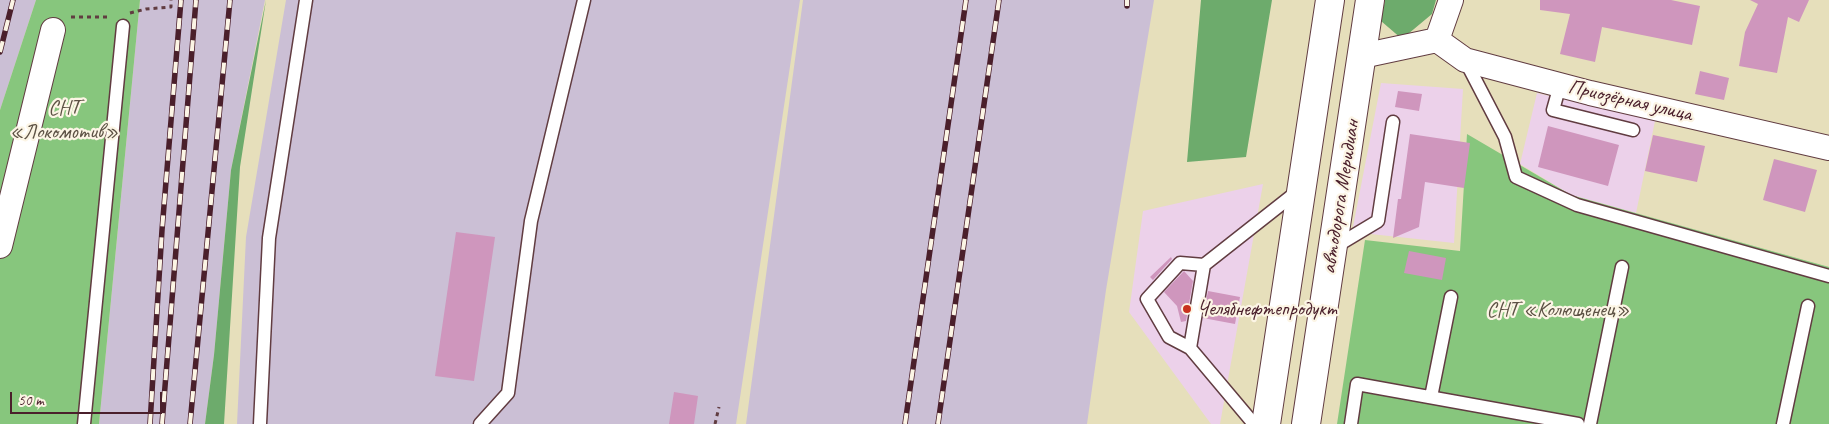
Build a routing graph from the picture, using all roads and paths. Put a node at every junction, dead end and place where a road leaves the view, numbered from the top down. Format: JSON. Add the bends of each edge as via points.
{"nodes":[{"id":1,"x":306,"y":0,"type":"edge"},
{"id":2,"x":584,"y":0,"type":"edge"},
{"id":3,"x":1330,"y":0,"type":"edge"},
{"id":4,"x":1370,"y":0,"type":"edge"},
{"id":5,"x":1451,"y":0,"type":"edge"},
{"id":6,"x":123,"y":26,"type":"dead end"},
{"id":7,"x":53,"y":30,"type":"dead end"},
{"id":8,"x":1437,"y":40,"type":"junction"},
{"id":9,"x":1323,"y":50,"type":"junction"},
{"id":10,"x":1362,"y":56,"type":"junction"},
{"id":11,"x":1465,"y":60,"type":"junction"},
{"id":12,"x":1560,"y":85,"type":"junction"},
{"id":13,"x":1393,"y":122,"type":"dead end"},
{"id":14,"x":1633,"y":130,"type":"dead end"},
{"id":15,"x":1829,"y":148,"type":"edge"},
{"id":16,"x":1302,"y":188,"type":"junction"},
{"id":17,"x":0,"y":246,"type":"edge"},
{"id":18,"x":1333,"y":248,"type":"junction"},
{"id":19,"x":1204,"y":265,"type":"junction"},
{"id":20,"x":1622,"y":266,"type":"dead end"},
{"id":21,"x":1829,"y":276,"type":"edge"},
{"id":22,"x":1451,"y":297,"type":"dead end"},
{"id":23,"x":1808,"y":306,"type":"dead end"},
{"id":24,"x":1190,"y":348,"type":"junction"},
{"id":25,"x":1431,"y":397,"type":"junction"},
{"id":26,"x":719,"y":407,"type":"dead end"},
{"id":27,"x":84,"y":424,"type":"edge"},
{"id":28,"x":260,"y":424,"type":"edge"},
{"id":29,"x":480,"y":424,"type":"edge"},
{"id":30,"x":715,"y":424,"type":"edge"},
{"id":31,"x":1254,"y":424,"type":"edge"},
{"id":32,"x":1266,"y":424,"type":"edge"},
{"id":33,"x":1306,"y":424,"type":"edge"},
{"id":34,"x":1351,"y":424,"type":"edge"},
{"id":35,"x":1578,"y":424,"type":"edge"},
{"id":36,"x":1590,"y":424,"type":"edge"},
{"id":37,"x":1783,"y":424,"type":"edge"}],
"edges":[{"from":1,"to":28,"type":"lane","via":[[269,238]]},
{"from":2,"to":29,"type":"lane","via":[[531,221],[508,393]]},
{"from":3,"to":9,"type":"main road","name":"автодорога Меридиан"},
{"from":4,"to":10,"type":"main road","name":"автодорога Меридиан"},
{"from":5,"to":8,"type":"street"},
{"from":6,"to":27,"type":"lane"},
{"from":7,"to":17,"type":"street"},
{"from":8,"to":10,"type":"street"},
{"from":8,"to":11,"type":"street","name":"Приозёрная улица"},
{"from":9,"to":10,"type":"main road"},
{"from":9,"to":16,"type":"main road","name":"автодорога Меридиан"},
{"from":10,"to":18,"type":"main road","name":"автодорога Меридиан"},
{"from":11,"to":12,"type":"street","name":"Приозёрная улица"},
{"from":11,"to":21,"type":"lane","via":[[1505,138],[1516,176],[1577,205]]},
{"from":12,"to":14,"type":"lane","via":[[1554,110]]},
{"from":12,"to":15,"type":"street","name":"Приозёрная улица"},
{"from":13,"to":18,"type":"lane","via":[[1378,221]]},
{"from":16,"to":19,"type":"lane"},
{"from":16,"to":32,"type":"main road","name":"автодорога Меридиан"},
{"from":18,"to":33,"type":"main road","name":"автодорога Меридиан"},
{"from":19,"to":24,"type":"lane"},
{"from":19,"to":24,"type":"lane","via":[[1180,263],[1147,299],[1169,337]]},
{"from":20,"to":36,"type":"lane"},
{"from":22,"to":25,"type":"lane"},
{"from":23,"to":37,"type":"lane"},
{"from":24,"to":31,"type":"lane"},
{"from":25,"to":34,"type":"lane","via":[[1358,384]]},
{"from":25,"to":35,"type":"lane"},
{"from":26,"to":30,"type":"path"}]}
